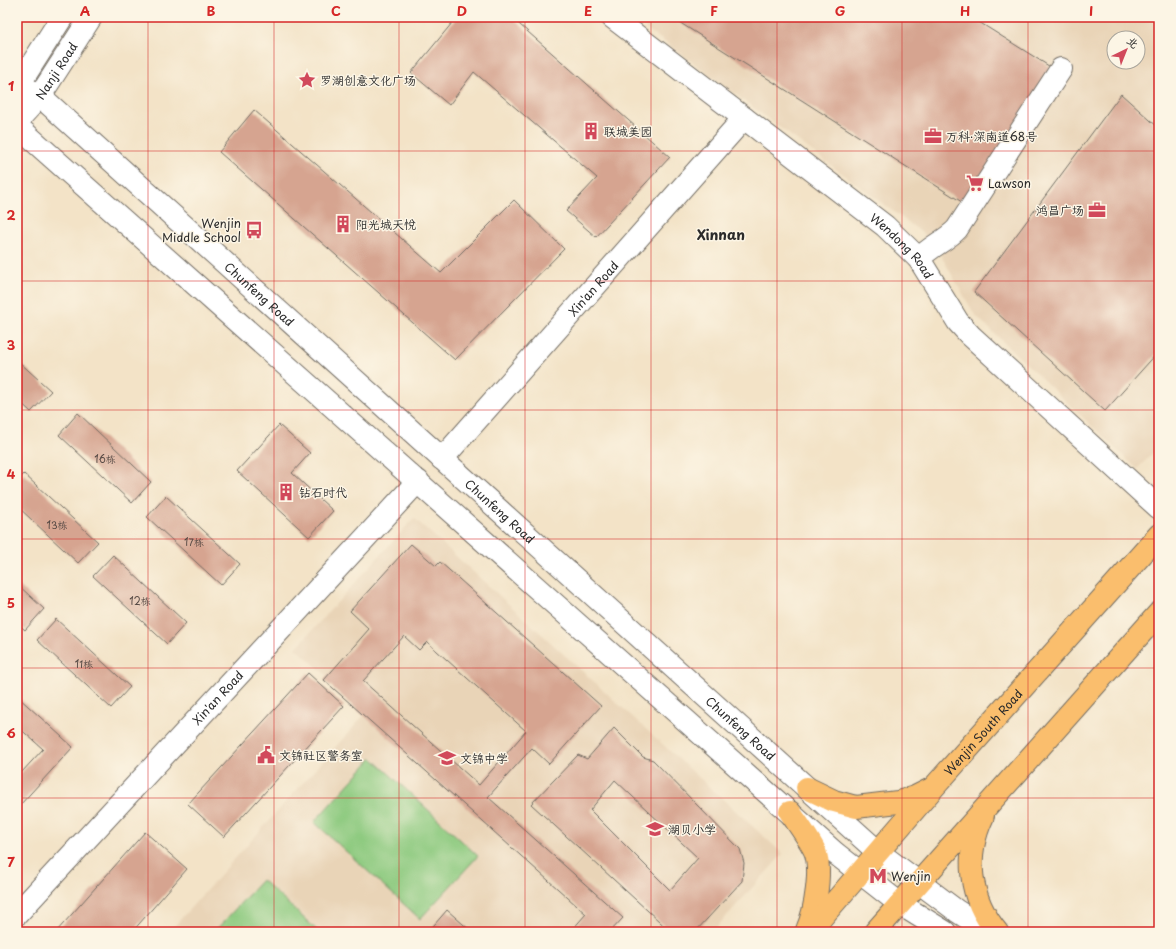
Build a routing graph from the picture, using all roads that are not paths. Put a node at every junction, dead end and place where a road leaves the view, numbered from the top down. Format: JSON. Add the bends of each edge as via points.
{"nodes":[{"id":1,"x":62,"y":17,"type":"edge"},
{"id":2,"x":91,"y":17,"type":"edge"},
{"id":3,"x":612,"y":17,"type":"edge"},
{"id":4,"x":1061,"y":69,"type":"dead end"},
{"id":5,"x":18,"y":90,"type":"edge"},
{"id":6,"x":40,"y":96,"type":"junction"},
{"id":7,"x":744,"y":118,"type":"junction"},
{"id":8,"x":17,"y":121,"type":"edge"},
{"id":9,"x":17,"y":126,"type":"edge"},
{"id":10,"x":919,"y":259,"type":"junction"},
{"id":11,"x":442,"y":458,"type":"junction"},
{"id":12,"x":418,"y":481,"type":"junction"},
{"id":13,"x":1159,"y":508,"type":"edge"},
{"id":14,"x":1159,"y":535,"type":"edge"},
{"id":15,"x":1159,"y":613,"type":"edge"},
{"id":16,"x":934,"y":787,"type":"junction"},
{"id":17,"x":807,"y":788,"type":"junction"},
{"id":18,"x":990,"y":801,"type":"junction"},
{"id":19,"x":790,"y":812,"type":"junction"},
{"id":20,"x":878,"y":852,"type":"junction"},
{"id":21,"x":860,"y":873,"type":"junction"},
{"id":22,"x":919,"y":883,"type":"junction"},
{"id":23,"x":900,"y":904,"type":"junction"},
{"id":24,"x":17,"y":914,"type":"edge"},
{"id":25,"x":806,"y":932,"type":"edge"},
{"id":26,"x":809,"y":932,"type":"edge"},
{"id":27,"x":875,"y":932,"type":"edge"},
{"id":28,"x":945,"y":932,"type":"edge"},
{"id":29,"x":989,"y":932,"type":"edge"},
{"id":30,"x":997,"y":932,"type":"edge"}],
"edges":[{"from":1,"to":5,"type":"street","name":"Nanji Road"},
{"from":2,"to":6,"type":"street","name":"Nanji Road"},
{"from":3,"to":7,"type":"street","name":"Wendong Road"},
{"from":4,"to":10,"type":"street","via":[[957,228],[951,236],[926,251]]},
{"from":5,"to":6,"type":"street","name":"Chunfeng Road"},
{"from":6,"to":8,"type":"street","name":"Nanji Road"},
{"from":6,"to":11,"type":"street","name":"Chunfeng Road"},
{"from":7,"to":10,"type":"street","name":"Wendong Road","via":[[867,211]]},
{"from":7,"to":11,"type":"street","name":"Xin'an Road"},
{"from":9,"to":12,"type":"street"},
{"from":10,"to":13,"type":"street","name":"Wendong Road","via":[[958,322],[970,335]]},
{"from":11,"to":17,"type":"street","name":"Chunfeng Road"},
{"from":12,"to":19,"type":"street"},
{"from":12,"to":24,"type":"street","name":"Xin'an Road"},
{"from":14,"to":16,"type":"highway","name":"Wenjin South Road"},
{"from":15,"to":18,"type":"highway"},
{"from":16,"to":17,"type":"highway","via":[[898,802],[856,807],[834,801]]},
{"from":16,"to":20,"type":"highway","name":"Wenjin South Road"},
{"from":17,"to":20,"type":"street","name":"Chunfeng Road"},
{"from":18,"to":22,"type":"highway"},
{"from":18,"to":30,"type":"highway","via":[[977,828],[970,875],[976,898]]},
{"from":19,"to":21,"type":"street"},
{"from":19,"to":25,"type":"highway","via":[[815,850],[817,892]]},
{"from":20,"to":21,"type":"highway","name":"Wenjin South Road"},
{"from":20,"to":22,"type":"street","name":"Chunfeng Road"},
{"from":21,"to":23,"type":"street"},
{"from":21,"to":26,"type":"highway","name":"Wenjin South Road"},
{"from":22,"to":23,"type":"highway"},
{"from":22,"to":29,"type":"street","name":"Chunfeng Road"},
{"from":23,"to":27,"type":"highway"},
{"from":23,"to":28,"type":"street"}]}
